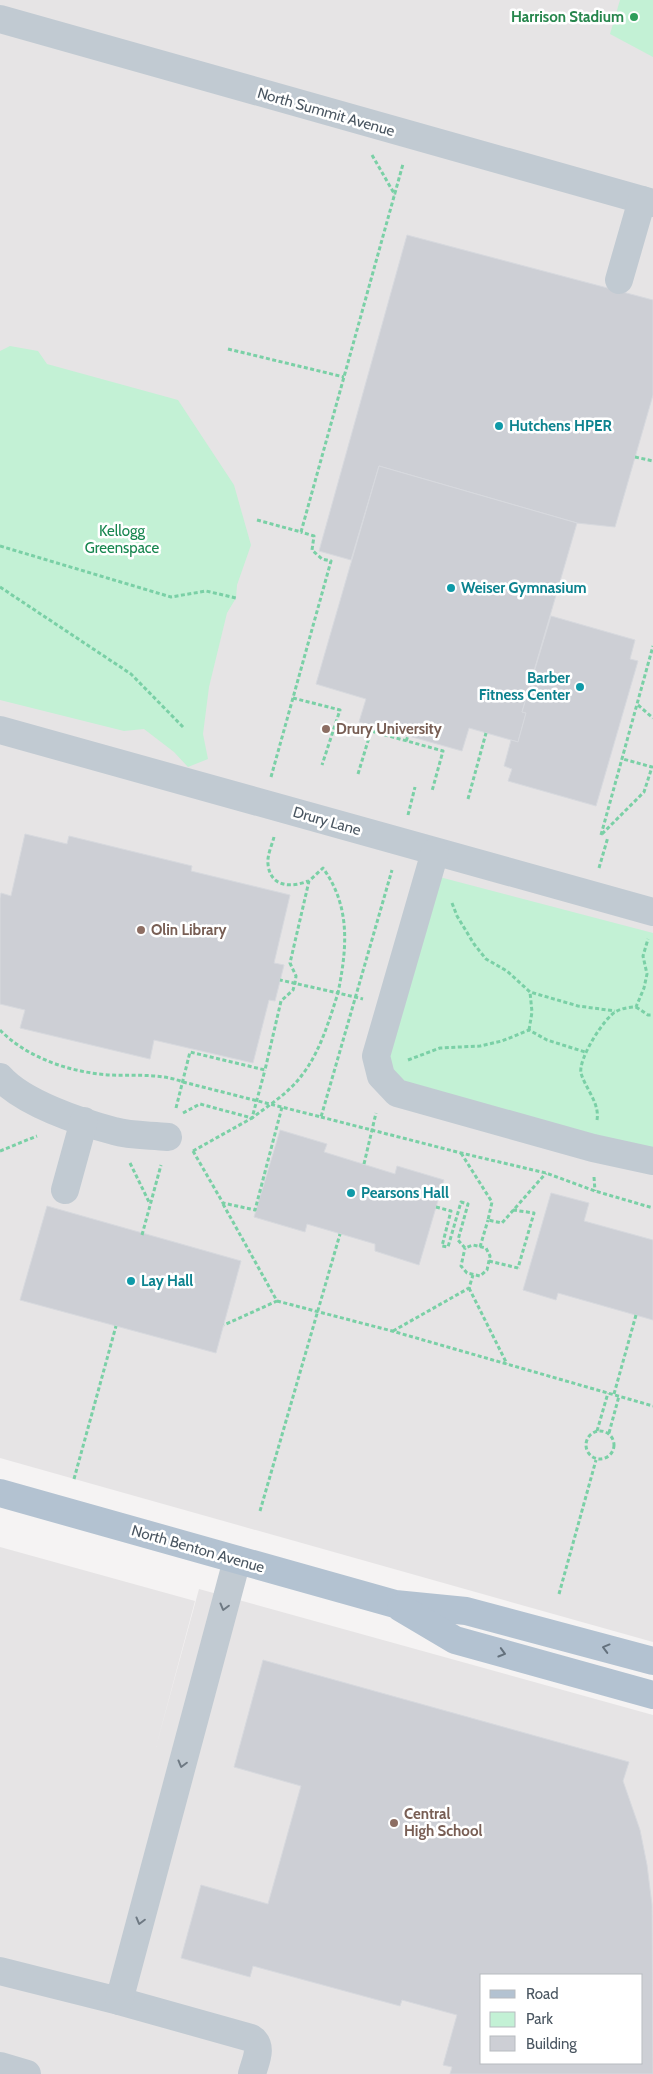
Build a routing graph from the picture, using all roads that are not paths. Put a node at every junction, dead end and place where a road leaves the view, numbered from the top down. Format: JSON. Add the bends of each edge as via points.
{"nodes":[{"id":1,"x":0,"y":19,"type":"edge"},
{"id":2,"x":648,"y":201,"type":"edge"},
{"id":3,"x":619,"y":280,"type":"dead end"},
{"id":4,"x":0,"y":730,"type":"edge"},
{"id":5,"x":435,"y":852,"type":"junction"},
{"id":6,"x":652,"y":923,"type":"edge"},
{"id":7,"x":0,"y":1077,"type":"edge"},
{"id":8,"x":84,"y":1121,"type":"junction"},
{"id":9,"x":178,"y":1136,"type":"road end"},
{"id":10,"x":653,"y":1161,"type":"edge"},
{"id":11,"x":65,"y":1190,"type":"dead end"},
{"id":12,"x":0,"y":1493,"type":"edge"},
{"id":13,"x":237,"y":1560,"type":"junction"},
{"id":14,"x":395,"y":1604,"type":"junction"},
{"id":15,"x":653,"y":1661,"type":"edge"},
{"id":16,"x":653,"y":1696,"type":"edge"},
{"id":17,"x":0,"y":1971,"type":"edge"},
{"id":18,"x":119,"y":2001,"type":"junction"},
{"id":19,"x":0,"y":2066,"type":"edge"},
{"id":20,"x":27,"y":2074,"type":"edge"},
{"id":21,"x":252,"y":2074,"type":"edge"}],
"edges":[{"from":1,"to":2,"type":"street","name":"North Summit Avenue"},
{"from":2,"to":3,"type":"street"},
{"from":4,"to":5,"type":"street","name":"Drury Lane"},
{"from":5,"to":6,"type":"street","name":"Drury Lane"},
{"from":5,"to":10,"type":"street","via":[[376,1056],[381,1076],[397,1093],[593,1148]]},
{"from":7,"to":8,"type":"street","via":[[10,1088],[30,1100]]},
{"from":8,"to":9,"type":"street","via":[[116,1132]]},
{"from":8,"to":11,"type":"street"},
{"from":12,"to":13,"type":"main road","name":"North Benton Avenue"},
{"from":13,"to":14,"type":"main road","name":"North Benton Avenue"},
{"from":13,"to":18,"type":"street","one_way":true},
{"from":15,"to":14,"type":"main road","name":"North Benton Avenue","one_way":true,"via":[[466,1611]]},
{"from":14,"to":16,"type":"main road","name":"North Benton Avenue","one_way":true,"via":[[455,1640]]},
{"from":17,"to":18,"type":"street"},
{"from":18,"to":21,"type":"street","via":[[255,2040],[259,2050]]},
{"from":19,"to":20,"type":"street"}]}
